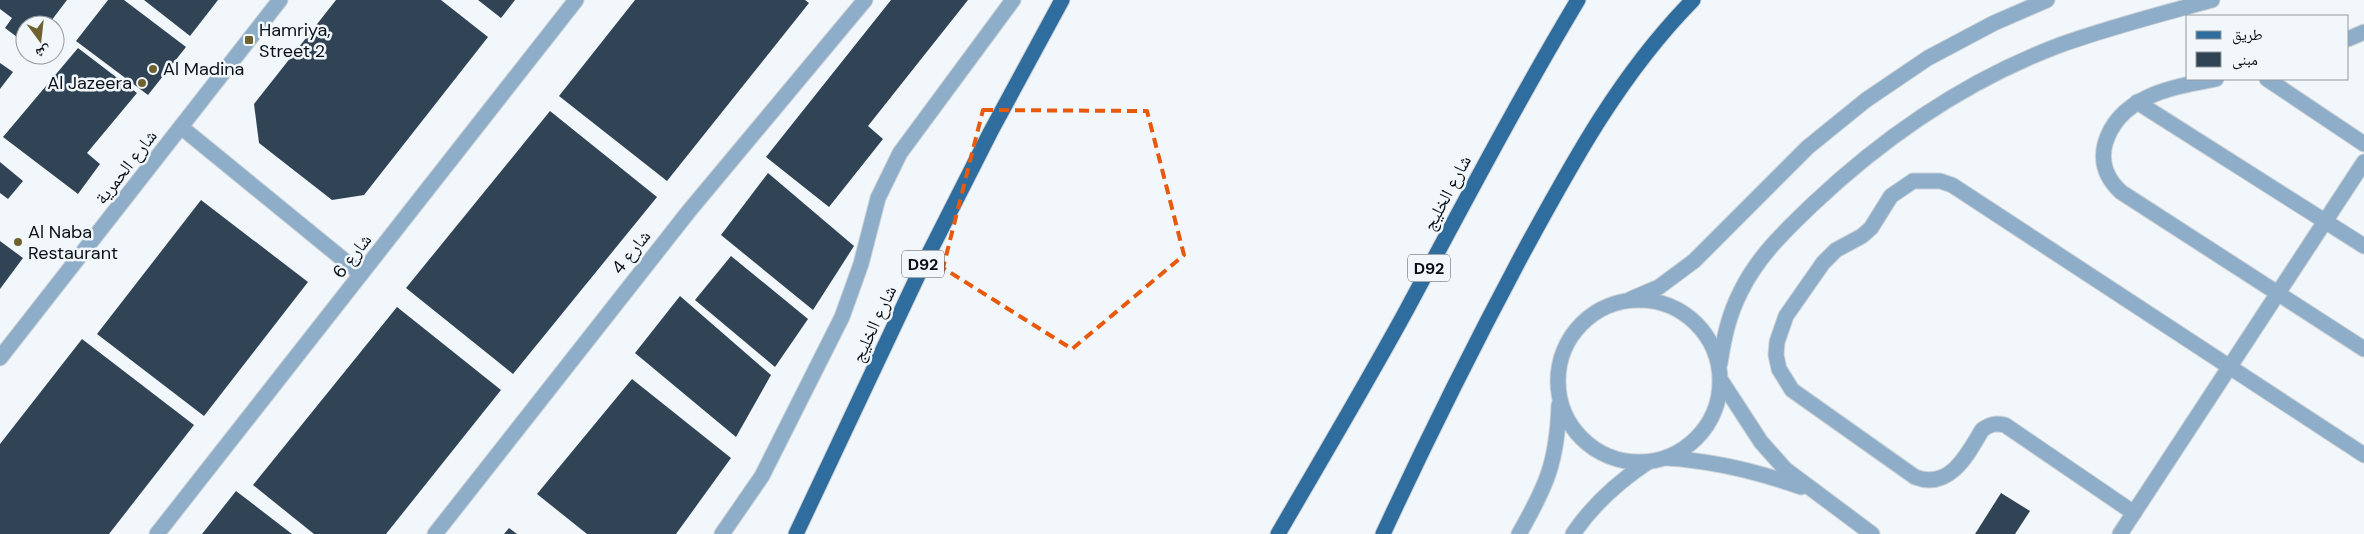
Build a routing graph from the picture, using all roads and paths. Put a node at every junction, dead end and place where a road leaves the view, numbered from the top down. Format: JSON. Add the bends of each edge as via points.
{"nodes":[{"id":1,"x":280,"y":0,"type":"edge"},
{"id":2,"x":576,"y":0,"type":"edge"},
{"id":3,"x":864,"y":0,"type":"edge"},
{"id":4,"x":1014,"y":0,"type":"edge"},
{"id":5,"x":1062,"y":0,"type":"edge"},
{"id":6,"x":1578,"y":0,"type":"edge"},
{"id":7,"x":1693,"y":0,"type":"edge"},
{"id":8,"x":2047,"y":0,"type":"edge"},
{"id":9,"x":2212,"y":0,"type":"edge"},
{"id":10,"x":2364,"y":32,"type":"edge"},
{"id":11,"x":2349,"y":39,"type":"edge"},
{"id":12,"x":2211,"y":80,"type":"edge"},
{"id":13,"x":2269,"y":80,"type":"edge"},
{"id":14,"x":2137,"y":102,"type":"junction"},
{"id":15,"x":181,"y":127,"type":"junction"},
{"id":16,"x":2364,"y":144,"type":"edge"},
{"id":17,"x":2364,"y":162,"type":"edge"},
{"id":18,"x":2326,"y":221,"type":"junction"},
{"id":19,"x":2364,"y":246,"type":"edge"},
{"id":20,"x":361,"y":274,"type":"junction"},
{"id":21,"x":2278,"y":292,"type":"junction"},
{"id":22,"x":1631,"y":300,"type":"junction"},
{"id":23,"x":2364,"y":349,"type":"edge"},
{"id":24,"x":0,"y":358,"type":"edge"},
{"id":25,"x":1720,"y":363,"type":"junction"},
{"id":26,"x":2229,"y":367,"type":"junction"},
{"id":27,"x":1722,"y":382,"type":"junction"},
{"id":28,"x":1559,"y":399,"type":"junction"},
{"id":29,"x":2364,"y":455,"type":"edge"},
{"id":30,"x":1667,"y":458,"type":"junction"},
{"id":31,"x":1648,"y":462,"type":"junction"},
{"id":32,"x":1814,"y":491,"type":"junction"},
{"id":33,"x":2134,"y":513,"type":"junction"},
{"id":34,"x":157,"y":534,"type":"edge"},
{"id":35,"x":435,"y":534,"type":"edge"},
{"id":36,"x":722,"y":534,"type":"edge"},
{"id":37,"x":796,"y":534,"type":"edge"},
{"id":38,"x":1278,"y":534,"type":"edge"},
{"id":39,"x":1383,"y":534,"type":"edge"},
{"id":40,"x":1520,"y":534,"type":"edge"},
{"id":41,"x":1573,"y":534,"type":"edge"},
{"id":42,"x":1872,"y":534,"type":"edge"},
{"id":43,"x":2120,"y":534,"type":"edge"}],
"edges":[{"from":1,"to":15,"type":"street","name":"شارع الحمرية"},
{"from":2,"to":20,"type":"street","name":"شارع 6"},
{"from":3,"to":35,"type":"street","name":"شارع 4","via":[[689,211]]},
{"from":4,"to":36,"type":"street","via":[[900,153],[878,198],[862,264],[842,317],[762,476]]},
{"from":5,"to":37,"type":"main road","name":"شارع الخليج","number":"D92","via":[[990,131],[920,269]]},
{"from":6,"to":38,"type":"main road","name":"شارع الخليج","number":"D92"},
{"from":7,"to":39,"type":"main road","via":[[1638,62],[1572,163],[1446,403]]},
{"from":8,"to":22,"type":"street","via":[[1994,23],[1928,58],[1866,100],[1808,147],[1694,261],[1659,287]]},
{"from":9,"to":25,"type":"street","via":[[2137,19],[2059,46],[1983,79],[1913,121],[1847,172],[1762,257],[1741,290],[1726,326]]},
{"from":10,"to":11,"type":"street"},
{"from":12,"to":14,"type":"street","via":[[2168,89]]},
{"from":13,"to":16,"type":"street"},
{"from":14,"to":18,"type":"street"},
{"from":14,"to":21,"type":"street","via":[[2116,120],[2107,137],[2103,161],[2113,184]]},
{"from":15,"to":20,"type":"street"},
{"from":15,"to":24,"type":"street","name":"شارع الحمرية"},
{"from":17,"to":18,"type":"street"},
{"from":18,"to":19,"type":"street"},
{"from":18,"to":21,"type":"street"},
{"from":20,"to":34,"type":"street","name":"شارع 6"},
{"from":21,"to":23,"type":"street"},
{"from":21,"to":26,"type":"street"},
{"from":22,"to":25,"type":"street","via":[[1651,300],[1687,314],[1702,328]]},
{"from":22,"to":28,"type":"street","via":[[1612,304],[1594,313],[1568,341],[1557,379]]},
{"from":25,"to":27,"type":"street"},
{"from":26,"to":29,"type":"street"},
{"from":26,"to":33,"type":"street"},
{"from":26,"to":33,"type":"street","via":[[1940,180],[1913,181],[1891,196],[1871,228],[1823,262],[1786,316],[1780,328],[1776,355],[1784,380],[1792,390],[1914,477],[1933,481],[1953,472],[1982,430],[1989,425],[2004,425]]},
{"from":27,"to":30,"type":"street","via":[[1711,420],[1684,449]]},
{"from":27,"to":32,"type":"street","via":[[1761,442],[1785,469]]},
{"from":28,"to":31,"type":"street","via":[[1577,434],[1591,447],[1618,459]]},
{"from":28,"to":40,"type":"street","via":[[1555,458],[1546,486]]},
{"from":30,"to":31,"type":"street"},
{"from":30,"to":32,"type":"street","via":[[1704,460],[1742,468]]},
{"from":31,"to":41,"type":"street","via":[[1603,496]]},
{"from":32,"to":42,"type":"street"},
{"from":33,"to":43,"type":"street"}]}
